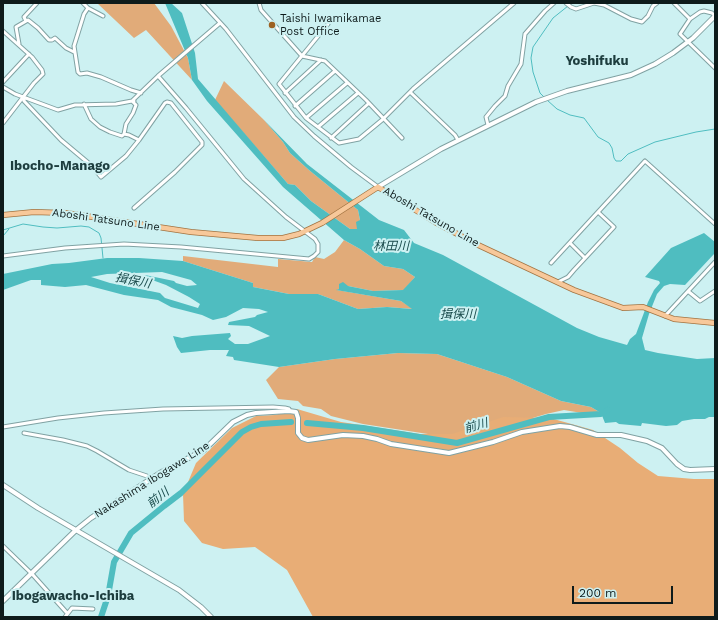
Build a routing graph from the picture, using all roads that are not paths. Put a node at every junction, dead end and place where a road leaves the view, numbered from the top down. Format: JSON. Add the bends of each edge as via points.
{"nodes":[{"id":1,"x":37,"y":3,"type":"edge"},
{"id":2,"x":83,"y":3,"type":"edge"},
{"id":3,"x":202,"y":3,"type":"edge"},
{"id":4,"x":259,"y":3,"type":"edge"},
{"id":5,"x":514,"y":3,"type":"edge"},
{"id":6,"x":554,"y":3,"type":"edge"},
{"id":7,"x":566,"y":3,"type":"edge"},
{"id":8,"x":656,"y":3,"type":"edge"},
{"id":9,"x":674,"y":3,"type":"edge"},
{"id":10,"x":88,"y":8,"type":"junction"},
{"id":11,"x":103,"y":16,"type":"dead end"},
{"id":12,"x":715,"y":16,"type":"edge"},
{"id":13,"x":690,"y":20,"type":"junction"},
{"id":14,"x":26,"y":21,"type":"junction"},
{"id":15,"x":220,"y":23,"type":"junction"},
{"id":16,"x":328,"y":24,"type":"dead end"},
{"id":17,"x":3,"y":31,"type":"edge"},
{"id":18,"x":688,"y":41,"type":"junction"},
{"id":19,"x":19,"y":44,"type":"junction"},
{"id":20,"x":74,"y":52,"type":"junction"},
{"id":21,"x":30,"y":54,"type":"junction"},
{"id":22,"x":302,"y":56,"type":"junction"},
{"id":23,"x":321,"y":60,"type":"junction"},
{"id":24,"x":715,"y":68,"type":"edge"},
{"id":25,"x":335,"y":71,"type":"junction"},
{"id":26,"x":158,"y":76,"type":"junction"},
{"id":27,"x":3,"y":82,"type":"edge"},
{"id":28,"x":347,"y":82,"type":"junction"},
{"id":29,"x":3,"y":87,"type":"edge"},
{"id":30,"x":410,"y":92,"type":"junction"},
{"id":31,"x":141,"y":93,"type":"junction"},
{"id":32,"x":285,"y":93,"type":"junction"},
{"id":33,"x":358,"y":93,"type":"junction"},
{"id":34,"x":24,"y":98,"type":"junction"},
{"id":35,"x":84,"y":104,"type":"junction"},
{"id":36,"x":368,"y":104,"type":"junction"},
{"id":37,"x":295,"y":106,"type":"junction"},
{"id":38,"x":306,"y":118,"type":"junction"},
{"id":39,"x":383,"y":118,"type":"junction"},
{"id":40,"x":3,"y":124,"type":"edge"},
{"id":41,"x":488,"y":125,"type":"junction"},
{"id":42,"x":318,"y":127,"type":"junction"},
{"id":43,"x":124,"y":134,"type":"junction"},
{"id":44,"x":331,"y":138,"type":"junction"},
{"id":45,"x":402,"y":138,"type":"dead end"},
{"id":46,"x":139,"y":140,"type":"junction"},
{"id":47,"x":458,"y":140,"type":"junction"},
{"id":48,"x":377,"y":188,"type":"junction"},
{"id":49,"x":134,"y":208,"type":"dead end"},
{"id":50,"x":598,"y":212,"type":"junction"},
{"id":51,"x":3,"y":215,"type":"edge"},
{"id":52,"x":715,"y":224,"type":"edge"},
{"id":53,"x":307,"y":231,"type":"junction"},
{"id":54,"x":570,"y":243,"type":"junction"},
{"id":55,"x":3,"y":256,"type":"edge"},
{"id":56,"x":585,"y":258,"type":"junction"},
{"id":57,"x":715,"y":262,"type":"edge"},
{"id":58,"x":552,"y":263,"type":"dead end"},
{"id":59,"x":558,"y":283,"type":"junction"},
{"id":60,"x":715,"y":291,"type":"edge"},
{"id":61,"x":689,"y":292,"type":"junction"},
{"id":62,"x":665,"y":316,"type":"junction"},
{"id":63,"x":715,"y":322,"type":"edge"},
{"id":64,"x":289,"y":411,"type":"junction"},
{"id":65,"x":3,"y":427,"type":"edge"},
{"id":66,"x":24,"y":433,"type":"dead end"},
{"id":67,"x":715,"y":469,"type":"edge"},
{"id":68,"x":150,"y":479,"type":"junction"},
{"id":69,"x":3,"y":485,"type":"edge"},
{"id":70,"x":76,"y":530,"type":"junction"},
{"id":71,"x":3,"y":546,"type":"edge"},
{"id":72,"x":31,"y":574,"type":"junction"},
{"id":73,"x":3,"y":601,"type":"edge"},
{"id":74,"x":93,"y":609,"type":"dead end"},
{"id":75,"x":67,"y":613,"type":"junction"},
{"id":76,"x":65,"y":617,"type":"edge"},
{"id":77,"x":211,"y":617,"type":"edge"}],
"edges":[{"from":1,"to":14,"type":"street","via":[[24,17]]},
{"from":2,"to":10,"type":"street"},
{"from":3,"to":15,"type":"street"},
{"from":4,"to":22,"type":"street","via":[[261,10]]},
{"from":5,"to":30,"type":"street"},
{"from":6,"to":41,"type":"street","via":[[525,34],[521,64],[505,96],[486,117]]},
{"from":7,"to":8,"type":"street","via":[[576,9],[594,3],[604,5],[642,22]]},
{"from":9,"to":13,"type":"street"},
{"from":10,"to":11,"type":"street"},
{"from":10,"to":20,"type":"street","via":[[76,36]]},
{"from":12,"to":13,"type":"street","via":[[704,11]]},
{"from":12,"to":18,"type":"main road"},
{"from":13,"to":18,"type":"street","via":[[680,34]]},
{"from":14,"to":19,"type":"street","via":[[16,27]]},
{"from":14,"to":20,"type":"street","via":[[32,22],[49,40],[55,38]]},
{"from":15,"to":26,"type":"street"},
{"from":15,"to":48,"type":"street","via":[[294,117]]},
{"from":16,"to":22,"type":"street"},
{"from":17,"to":19,"type":"street"},
{"from":18,"to":24,"type":"street"},
{"from":18,"to":41,"type":"main road","via":[[672,53],[631,75],[567,91],[536,102]]},
{"from":19,"to":21,"type":"street"},
{"from":20,"to":31,"type":"street","via":[[80,74],[101,77]]},
{"from":21,"to":27,"type":"street"},
{"from":21,"to":34,"type":"street","via":[[43,74]]},
{"from":22,"to":23,"type":"street"},
{"from":22,"to":32,"type":"street","via":[[279,84]]},
{"from":23,"to":25,"type":"street"},
{"from":23,"to":32,"type":"street"},
{"from":25,"to":28,"type":"street"},
{"from":25,"to":37,"type":"street"},
{"from":26,"to":31,"type":"street"},
{"from":26,"to":53,"type":"street","via":[[244,179],[286,217]]},
{"from":28,"to":33,"type":"street"},
{"from":28,"to":38,"type":"street"},
{"from":29,"to":34,"type":"street"},
{"from":30,"to":39,"type":"street"},
{"from":30,"to":47,"type":"street"},
{"from":31,"to":35,"type":"street","via":[[132,101]]},
{"from":31,"to":43,"type":"street","via":[[133,102],[136,105]]},
{"from":32,"to":37,"type":"street"},
{"from":33,"to":36,"type":"street"},
{"from":33,"to":42,"type":"street"},
{"from":34,"to":35,"type":"street","via":[[58,110]]},
{"from":34,"to":40,"type":"street"},
{"from":34,"to":46,"type":"street","via":[[61,140],[101,177],[126,156]]},
{"from":35,"to":43,"type":"street","via":[[96,124],[110,132],[122,136]]},
{"from":36,"to":39,"type":"street"},
{"from":36,"to":44,"type":"street"},
{"from":37,"to":38,"type":"street"},
{"from":38,"to":42,"type":"street"},
{"from":39,"to":44,"type":"street","via":[[359,138],[339,143]]},
{"from":39,"to":45,"type":"street"},
{"from":41,"to":47,"type":"main road"},
{"from":42,"to":44,"type":"street"},
{"from":43,"to":46,"type":"street"},
{"from":46,"to":49,"type":"street","via":[[165,103],[169,102],[200,139],[202,145]]},
{"from":47,"to":48,"type":"main road"},
{"from":48,"to":53,"type":"main road","name":"Aboshi Tatsuno Line"},
{"from":48,"to":59,"type":"main road","name":"Aboshi Tatsuno Line","via":[[462,237]]},
{"from":50,"to":52,"type":"street","via":[[645,161]]},
{"from":50,"to":54,"type":"street"},
{"from":50,"to":56,"type":"street","via":[[614,227]]},
{"from":51,"to":53,"type":"main road","name":"Aboshi Tatsuno Line","via":[[34,212],[66,213],[184,231],[258,238],[283,238]]},
{"from":53,"to":55,"type":"street","via":[[318,244],[318,252],[309,259],[181,246],[124,244]]},
{"from":54,"to":56,"type":"street"},
{"from":54,"to":58,"type":"street"},
{"from":56,"to":59,"type":"street","via":[[568,277]]},
{"from":57,"to":61,"type":"street"},
{"from":59,"to":62,"type":"main road","name":"Aboshi Tatsuno Line","via":[[616,306],[642,307]]},
{"from":60,"to":61,"type":"street","via":[[700,301]]},
{"from":61,"to":62,"type":"street"},
{"from":62,"to":63,"type":"main road","name":"Aboshi Tatsuno Line"},
{"from":64,"to":65,"type":"street","via":[[289,408],[273,407],[163,409],[58,418]]},
{"from":64,"to":67,"type":"main road","via":[[297,414],[298,434],[308,440],[343,435],[363,436],[391,444],[449,452],[498,441],[522,432],[560,426],[597,435],[621,434],[647,440],[662,448],[684,469]]},
{"from":64,"to":68,"type":"main road","name":"Nakashima Ibogawa Line","via":[[256,413],[240,418],[227,426],[204,450]]},
{"from":66,"to":68,"type":"street","via":[[86,446]]},
{"from":68,"to":70,"type":"main road","name":"Nakashima Ibogawa Line"},
{"from":69,"to":70,"type":"main road"},
{"from":70,"to":72,"type":"main road","name":"Nakashima Ibogawa Line"},
{"from":70,"to":77,"type":"main road","via":[[179,590]]},
{"from":71,"to":72,"type":"street"},
{"from":72,"to":73,"type":"main road","name":"Nakashima Ibogawa Line"},
{"from":72,"to":75,"type":"street"},
{"from":74,"to":75,"type":"street","via":[[72,608]]},
{"from":75,"to":76,"type":"street"}]}
